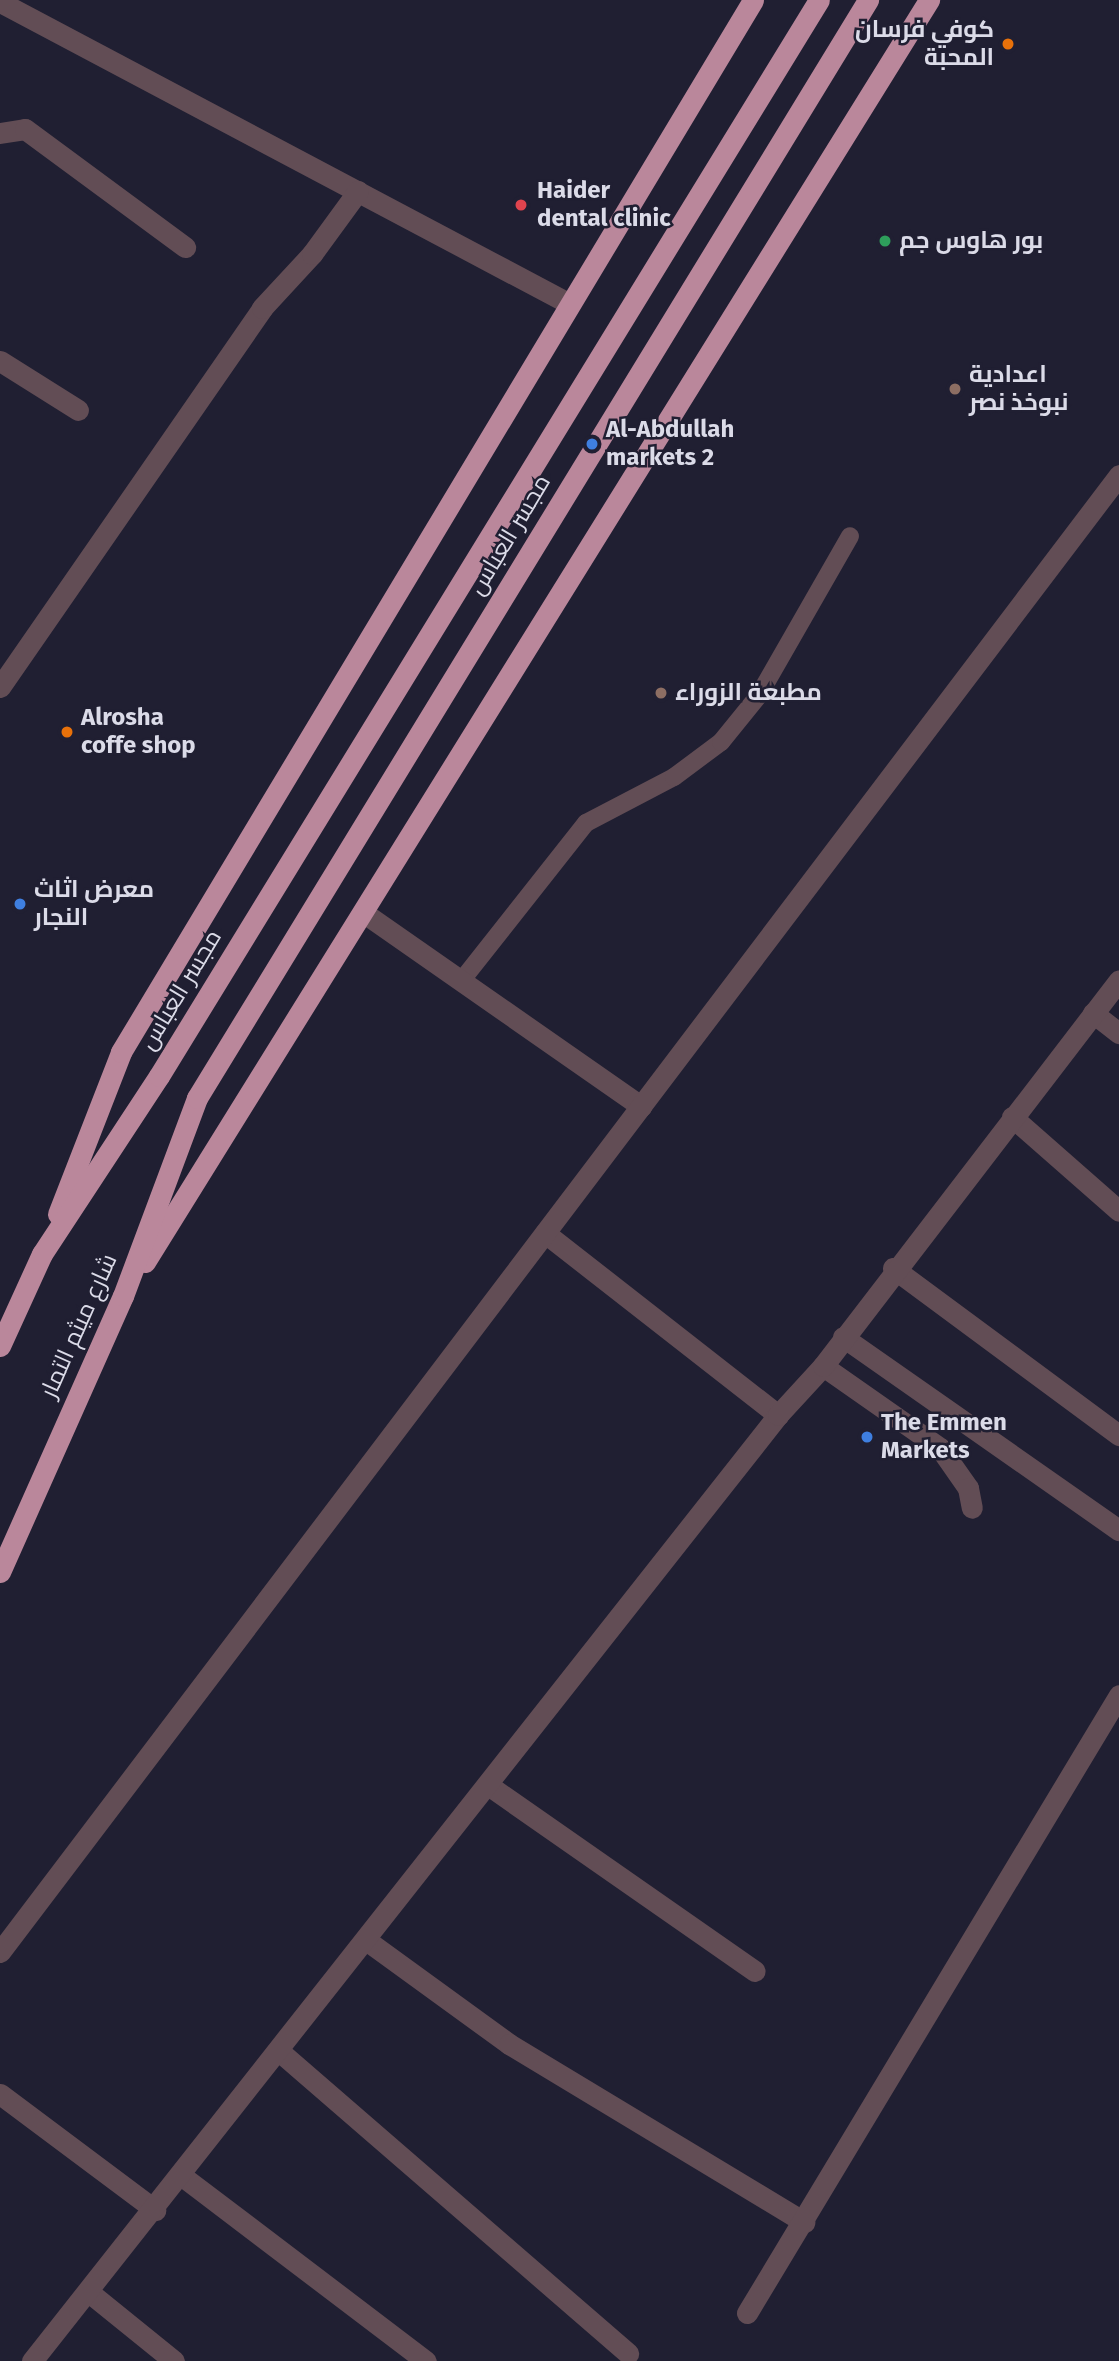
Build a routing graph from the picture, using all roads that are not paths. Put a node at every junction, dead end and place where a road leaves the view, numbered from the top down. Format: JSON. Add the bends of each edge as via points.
{"nodes":[{"id":1,"x":753,"y":0,"type":"edge"},
{"id":2,"x":819,"y":0,"type":"edge"},
{"id":3,"x":868,"y":0,"type":"edge"},
{"id":4,"x":929,"y":0,"type":"edge"},
{"id":5,"x":947,"y":0,"type":"edge"},
{"id":6,"x":0,"y":2,"type":"edge"},
{"id":7,"x":905,"y":40,"type":"junction"},
{"id":8,"x":0,"y":133,"type":"edge"},
{"id":9,"x":358,"y":191,"type":"junction"},
{"id":10,"x":185,"y":247,"type":"dead end"},
{"id":11,"x":570,"y":304,"type":"junction"},
{"id":12,"x":0,"y":361,"type":"edge"},
{"id":13,"x":78,"y":410,"type":"dead end"},
{"id":14,"x":1119,"y":475,"type":"edge"},
{"id":15,"x":850,"y":536,"type":"dead end"},
{"id":16,"x":0,"y":687,"type":"edge"},
{"id":17,"x":364,"y":913,"type":"junction"},
{"id":18,"x":462,"y":980,"type":"junction"},
{"id":19,"x":1119,"y":980,"type":"edge"},
{"id":20,"x":1093,"y":1013,"type":"junction"},
{"id":21,"x":1119,"y":1033,"type":"edge"},
{"id":22,"x":197,"y":1098,"type":"joint"},
{"id":23,"x":641,"y":1106,"type":"junction"},
{"id":24,"x":1012,"y":1117,"type":"junction"},
{"id":25,"x":1119,"y":1211,"type":"edge"},
{"id":26,"x":545,"y":1233,"type":"junction"},
{"id":27,"x":42,"y":1254,"type":"junction"},
{"id":28,"x":894,"y":1268,"type":"junction"},
{"id":29,"x":123,"y":1296,"type":"junction"},
{"id":30,"x":843,"y":1337,"type":"junction"},
{"id":31,"x":0,"y":1346,"type":"edge"},
{"id":32,"x":823,"y":1366,"type":"junction"},
{"id":33,"x":778,"y":1415,"type":"junction"},
{"id":34,"x":1119,"y":1435,"type":"edge"},
{"id":35,"x":972,"y":1508,"type":"dead end"},
{"id":36,"x":1119,"y":1530,"type":"edge"},
{"id":37,"x":0,"y":1572,"type":"edge"},
{"id":38,"x":1119,"y":1695,"type":"edge"},
{"id":39,"x":488,"y":1785,"type":"junction"},
{"id":40,"x":366,"y":1940,"type":"junction"},
{"id":41,"x":0,"y":1952,"type":"edge"},
{"id":42,"x":755,"y":1971,"type":"dead end"},
{"id":43,"x":279,"y":2051,"type":"junction"},
{"id":44,"x":0,"y":2094,"type":"edge"},
{"id":45,"x":182,"y":2176,"type":"junction"},
{"id":46,"x":155,"y":2210,"type":"junction"},
{"id":47,"x":804,"y":2222,"type":"junction"},
{"id":48,"x":90,"y":2293,"type":"junction"},
{"id":49,"x":747,"y":2313,"type":"dead end"},
{"id":50,"x":628,"y":2353,"type":"dead end"},
{"id":51,"x":32,"y":2361,"type":"edge"},
{"id":52,"x":174,"y":2361,"type":"edge"},
{"id":53,"x":426,"y":2361,"type":"edge"}],
"edges":[{"from":1,"to":11,"type":"highway"},
{"from":2,"to":27,"type":"highway","name":"مجسر العباس","via":[[159,1076]]},
{"from":3,"to":22,"type":"highway","name":"مجسر العباس"},
{"from":4,"to":7,"type":"highway"},
{"from":5,"to":7,"type":"highway"},
{"from":6,"to":9,"type":"street"},
{"from":7,"to":17,"type":"highway"},
{"from":8,"to":10,"type":"street","via":[[24,129]]},
{"from":9,"to":11,"type":"street"},
{"from":9,"to":16,"type":"street","via":[[312,254],[262,307]]},
{"from":11,"to":27,"type":"highway","via":[[121,1052]]},
{"from":12,"to":13,"type":"street"},
{"from":14,"to":23,"type":"street"},
{"from":15,"to":18,"type":"lane","via":[[759,695],[721,742],[674,778],[586,823]]},
{"from":17,"to":18,"type":"street"},
{"from":17,"to":29,"type":"highway"},
{"from":18,"to":23,"type":"street"},
{"from":19,"to":20,"type":"street"},
{"from":20,"to":21,"type":"street"},
{"from":20,"to":24,"type":"street"},
{"from":22,"to":29,"type":"highway","name":"شارع ميثم التمار"},
{"from":23,"to":26,"type":"street"},
{"from":24,"to":25,"type":"street"},
{"from":24,"to":28,"type":"street"},
{"from":26,"to":33,"type":"street"},
{"from":26,"to":41,"type":"street"},
{"from":27,"to":31,"type":"highway"},
{"from":28,"to":30,"type":"street"},
{"from":28,"to":34,"type":"street"},
{"from":29,"to":37,"type":"highway","name":"شارع ميثم التمار"},
{"from":30,"to":32,"type":"street"},
{"from":30,"to":36,"type":"street"},
{"from":32,"to":33,"type":"street"},
{"from":32,"to":35,"type":"street","via":[[940,1448],[968,1488]]},
{"from":33,"to":39,"type":"street"},
{"from":38,"to":47,"type":"street"},
{"from":39,"to":40,"type":"street"},
{"from":39,"to":42,"type":"street"},
{"from":40,"to":43,"type":"street"},
{"from":40,"to":47,"type":"street","via":[[509,2044]]},
{"from":43,"to":45,"type":"street"},
{"from":43,"to":50,"type":"street"},
{"from":44,"to":46,"type":"street"},
{"from":45,"to":46,"type":"street"},
{"from":45,"to":53,"type":"street"},
{"from":46,"to":48,"type":"street"},
{"from":47,"to":49,"type":"street"},
{"from":48,"to":51,"type":"street"},
{"from":48,"to":52,"type":"street"}]}
